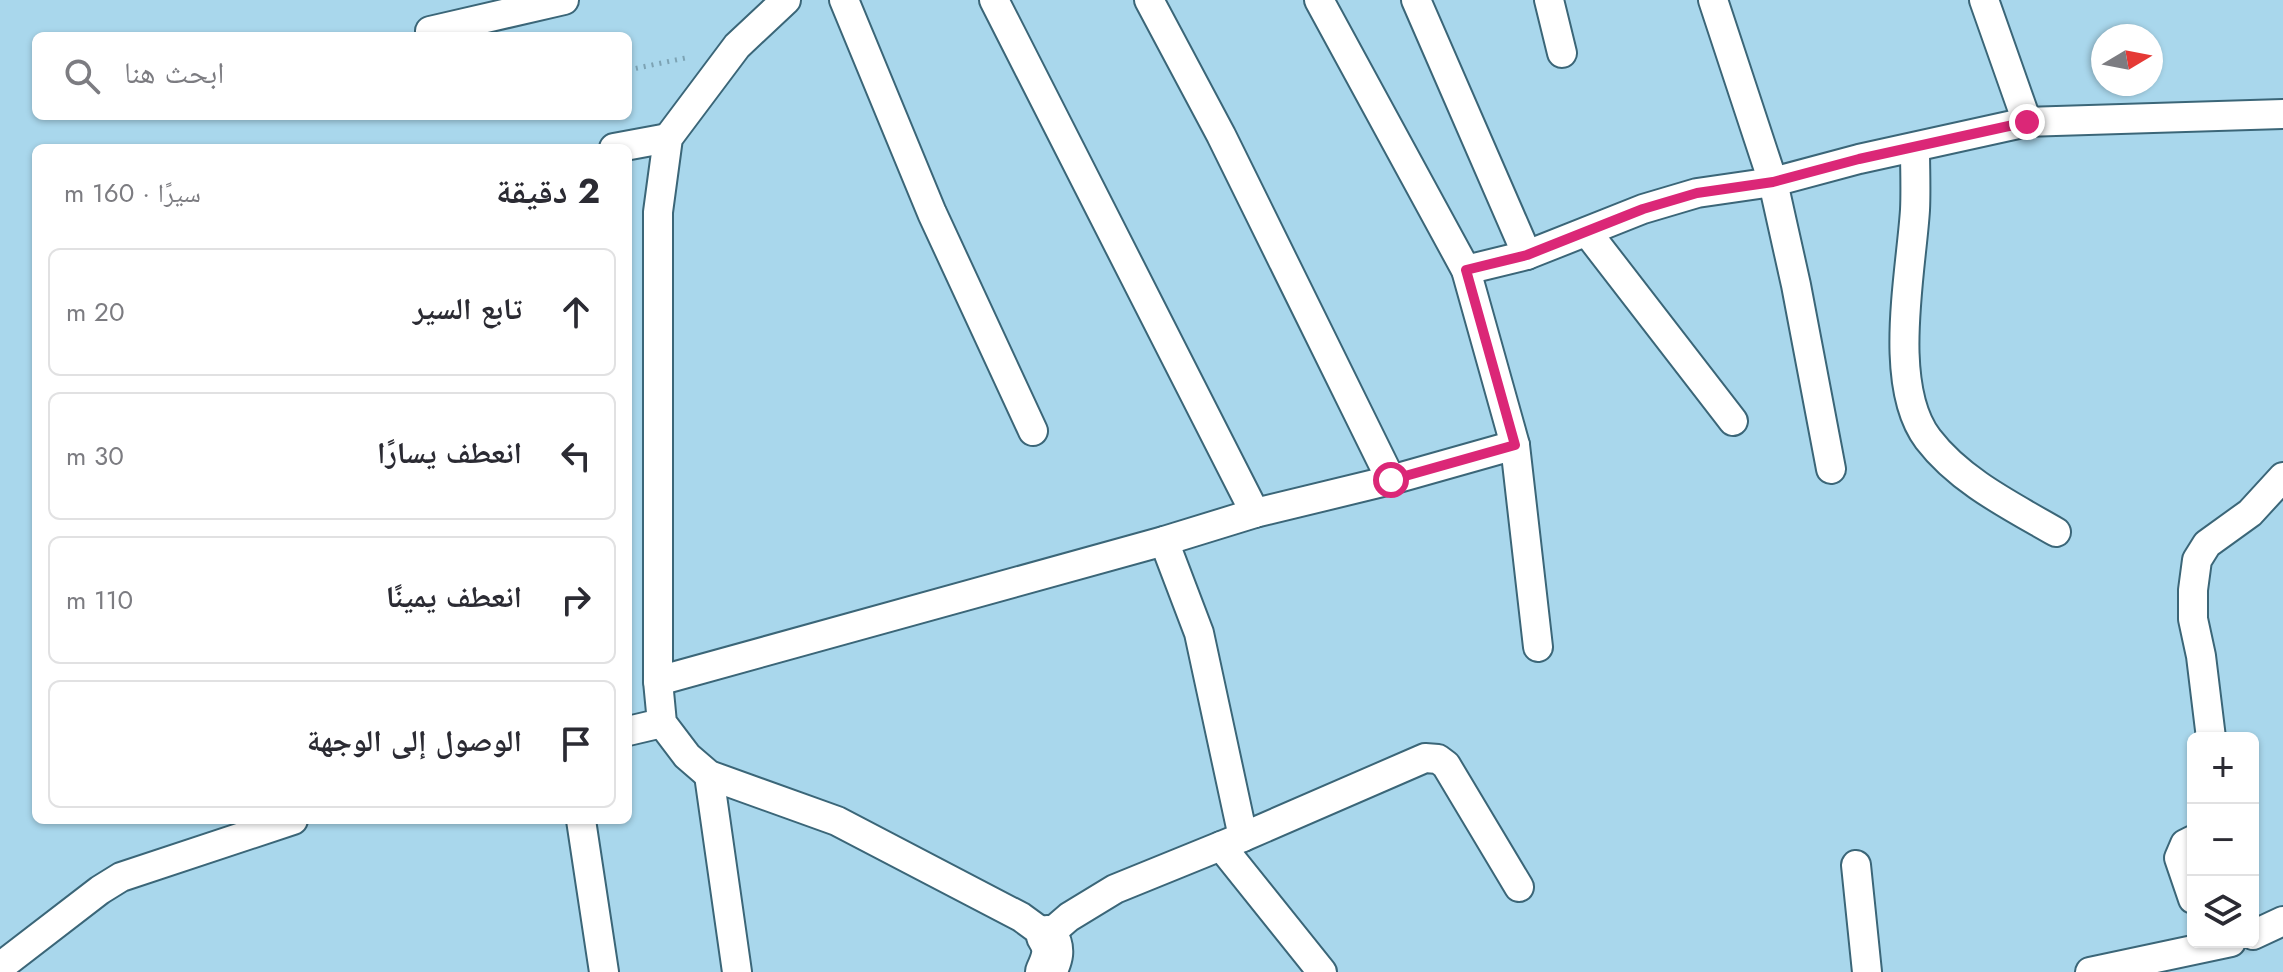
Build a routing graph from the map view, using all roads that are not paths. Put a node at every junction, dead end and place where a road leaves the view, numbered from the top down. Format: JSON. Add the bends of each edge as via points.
{"nodes":[{"id":1,"x":564,"y":0,"type":"edge"},
{"id":2,"x":786,"y":0,"type":"edge"},
{"id":3,"x":844,"y":0,"type":"edge"},
{"id":4,"x":994,"y":0,"type":"edge"},
{"id":5,"x":1149,"y":0,"type":"edge"},
{"id":6,"x":1319,"y":0,"type":"edge"},
{"id":7,"x":1416,"y":0,"type":"edge"},
{"id":8,"x":1549,"y":0,"type":"edge"},
{"id":9,"x":1713,"y":0,"type":"edge"},
{"id":10,"x":1984,"y":0,"type":"edge"},
{"id":11,"x":430,"y":31,"type":"dead end"},
{"id":12,"x":1562,"y":53,"type":"dead end"},
{"id":13,"x":2283,"y":114,"type":"edge"},
{"id":14,"x":2027,"y":122,"type":"junction"},
{"id":15,"x":668,"y":138,"type":"junction"},
{"id":16,"x":632,"y":145,"type":"edge"},
{"id":17,"x":1915,"y":148,"type":"junction"},
{"id":18,"x":1773,"y":182,"type":"junction"},
{"id":19,"x":1587,"y":232,"type":"junction"},
{"id":20,"x":1527,"y":255,"type":"junction"},
{"id":21,"x":1466,"y":270,"type":"junction"},
{"id":22,"x":1733,"y":421,"type":"dead end"},
{"id":23,"x":1033,"y":431,"type":"dead end"},
{"id":24,"x":1515,"y":445,"type":"junction"},
{"id":25,"x":1831,"y":469,"type":"dead end"},
{"id":26,"x":2283,"y":477,"type":"edge"},
{"id":27,"x":1391,"y":480,"type":"junction"},
{"id":28,"x":1255,"y":513,"type":"junction"},
{"id":29,"x":2056,"y":532,"type":"dead end"},
{"id":30,"x":1164,"y":541,"type":"junction"},
{"id":31,"x":1538,"y":647,"type":"dead end"},
{"id":32,"x":658,"y":681,"type":"junction"},
{"id":33,"x":662,"y":723,"type":"junction"},
{"id":34,"x":632,"y":730,"type":"edge"},
{"id":35,"x":2210,"y":732,"type":"edge"},
{"id":36,"x":709,"y":775,"type":"junction"},
{"id":37,"x":281,"y":824,"type":"edge"},
{"id":38,"x":582,"y":824,"type":"edge"},
{"id":39,"x":1232,"y":842,"type":"junction"},
{"id":40,"x":2187,"y":843,"type":"edge"},
{"id":41,"x":1856,"y":865,"type":"dead end"},
{"id":42,"x":2187,"y":881,"type":"edge"},
{"id":43,"x":1519,"y":887,"type":"dead end"},
{"id":44,"x":2283,"y":921,"type":"edge"},
{"id":45,"x":2259,"y":932,"type":"edge"},
{"id":46,"x":2219,"y":951,"type":"edge"},
{"id":47,"x":1054,"y":959,"type":"edge"},
{"id":48,"x":0,"y":967,"type":"edge"},
{"id":49,"x":604,"y":972,"type":"edge"},
{"id":50,"x":737,"y":972,"type":"edge"},
{"id":51,"x":1322,"y":972,"type":"edge"},
{"id":52,"x":1867,"y":972,"type":"edge"},
{"id":53,"x":2090,"y":972,"type":"edge"}],
"edges":[{"from":1,"to":11,"type":"street"},
{"from":2,"to":15,"type":"street","via":[[737,46]]},
{"from":3,"to":23,"type":"street","via":[[932,213]]},
{"from":4,"to":28,"type":"street"},
{"from":5,"to":27,"type":"street"},
{"from":6,"to":21,"type":"street"},
{"from":7,"to":20,"type":"street"},
{"from":8,"to":12,"type":"street"},
{"from":9,"to":18,"type":"street"},
{"from":10,"to":14,"type":"street"},
{"from":13,"to":14,"type":"street"},
{"from":14,"to":17,"type":"street"},
{"from":15,"to":16,"type":"street"},
{"from":15,"to":32,"type":"street","via":[[658,212]]},
{"from":17,"to":18,"type":"street"},
{"from":17,"to":29,"type":"street","via":[[1905,361],[1918,423],[1927,438],[1987,492]]},
{"from":18,"to":19,"type":"street","via":[[1697,193]]},
{"from":18,"to":25,"type":"street"},
{"from":19,"to":20,"type":"street"},
{"from":19,"to":22,"type":"street"},
{"from":20,"to":21,"type":"street"},
{"from":21,"to":24,"type":"street"},
{"from":24,"to":27,"type":"street"},
{"from":24,"to":31,"type":"street"},
{"from":26,"to":35,"type":"street","via":[[2250,513],[2207,544],[2197,560],[2193,619]]},
{"from":27,"to":28,"type":"street"},
{"from":28,"to":30,"type":"street"},
{"from":30,"to":32,"type":"street"},
{"from":30,"to":39,"type":"street","via":[[1199,633]]},
{"from":32,"to":33,"type":"street"},
{"from":33,"to":34,"type":"street"},
{"from":33,"to":36,"type":"street"},
{"from":36,"to":47,"type":"street","via":[[837,821],[1021,917]]},
{"from":36,"to":50,"type":"street"},
{"from":37,"to":48,"type":"street","via":[[121,877]]},
{"from":38,"to":49,"type":"street"},
{"from":39,"to":43,"type":"street","via":[[1411,762],[1438,759]]},
{"from":39,"to":47,"type":"street","via":[[1115,889],[1069,917]]},
{"from":39,"to":51,"type":"street"},
{"from":40,"to":42,"type":"street","via":[[2179,858]]},
{"from":41,"to":52,"type":"street"},
{"from":44,"to":45,"type":"street"},
{"from":46,"to":53,"type":"street"}]}
